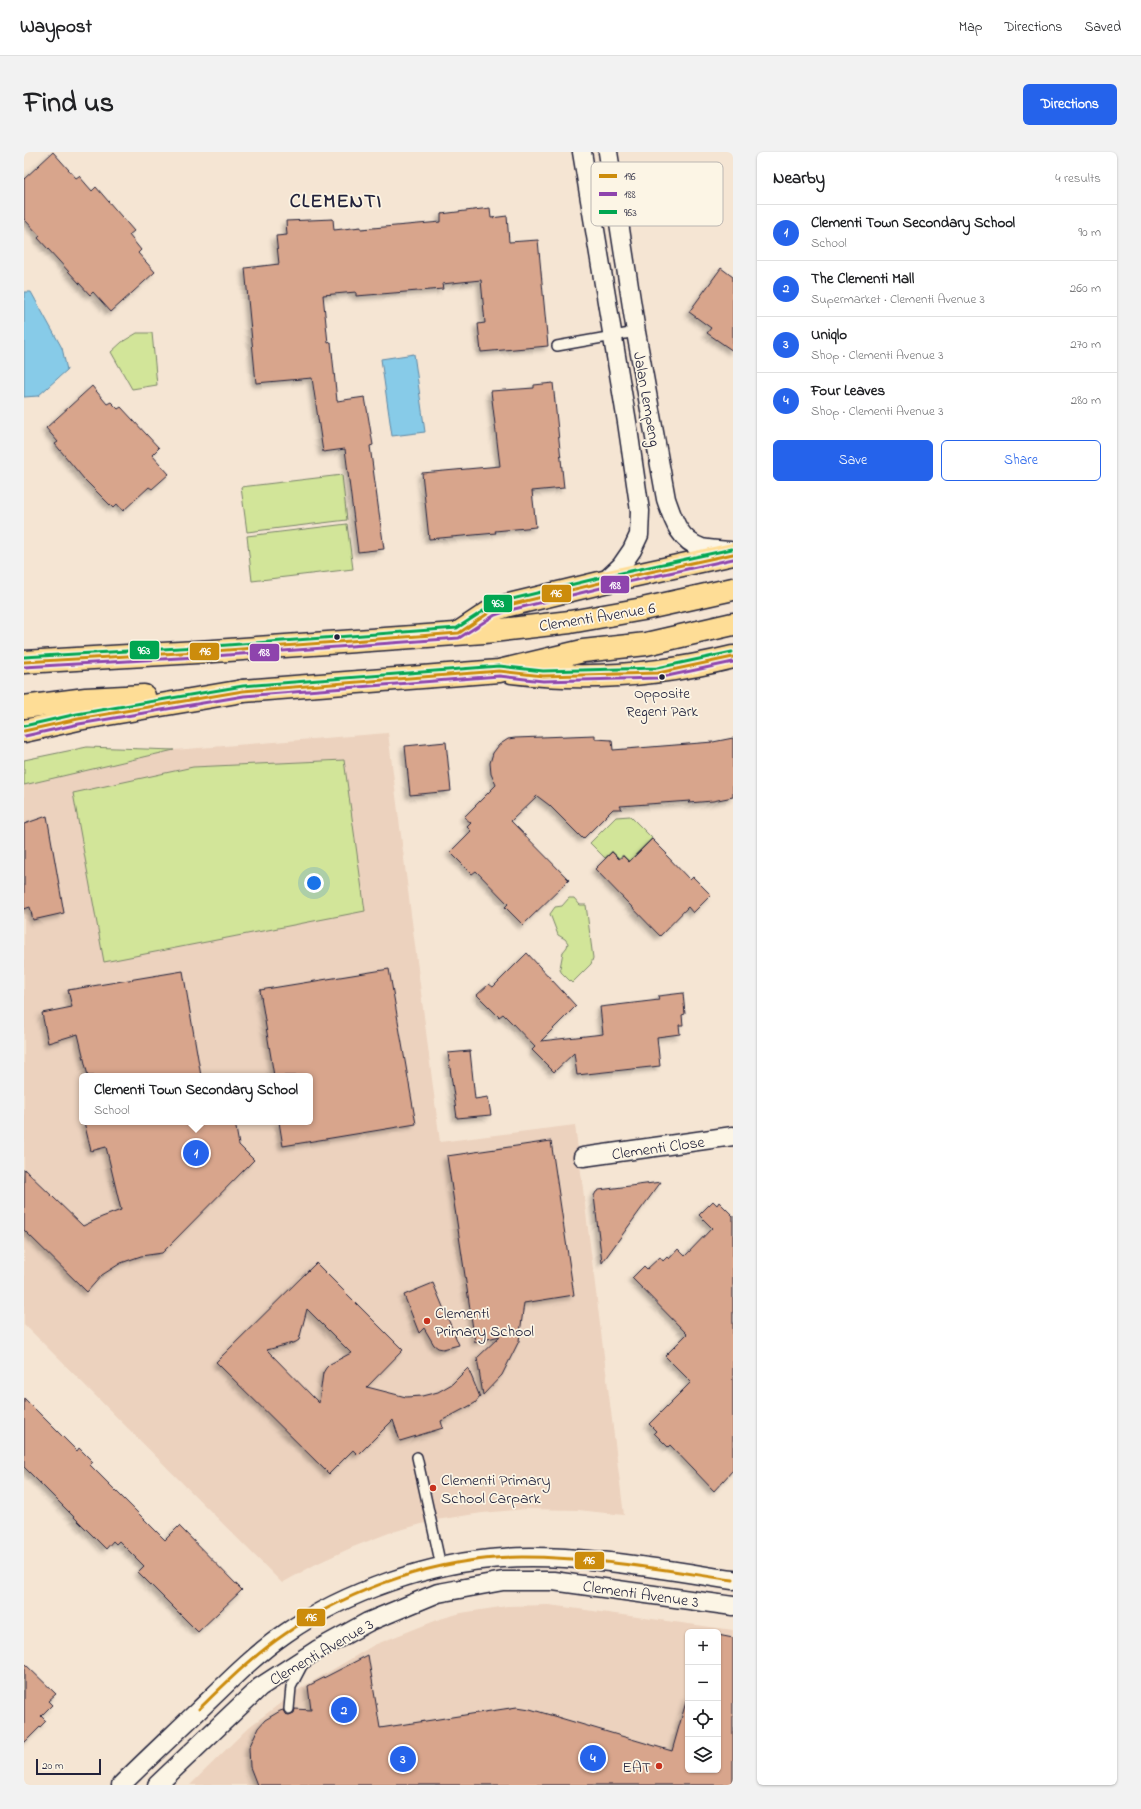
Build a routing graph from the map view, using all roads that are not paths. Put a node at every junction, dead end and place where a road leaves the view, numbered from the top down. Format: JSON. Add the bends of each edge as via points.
{"nodes":[{"id":1,"x":582,"y":152,"type":"edge"},
{"id":2,"x":608,"y":152,"type":"edge"},
{"id":3,"x":610,"y":162,"type":"edge"},
{"id":4,"x":591,"y":182,"type":"edge"},
{"id":5,"x":588,"y":183,"type":"junction"},
{"id":6,"x":591,"y":205,"type":"edge"},
{"id":7,"x":594,"y":226,"type":"edge"},
{"id":8,"x":619,"y":226,"type":"edge"},
{"id":9,"x":636,"y":332,"type":"junction"},
{"id":10,"x":612,"y":336,"type":"junction"},
{"id":11,"x":557,"y":346,"type":"dead end"},
{"id":12,"x":733,"y":553,"type":"edge"},
{"id":13,"x":604,"y":582,"type":"junction"},
{"id":14,"x":733,"y":589,"type":"edge"},
{"id":15,"x":733,"y":624,"type":"edge"},
{"id":16,"x":459,"y":633,"type":"junction"},
{"id":17,"x":733,"y":657,"type":"edge"},
{"id":18,"x":24,"y":662,"type":"edge"},
{"id":19,"x":499,"y":671,"type":"junction"},
{"id":20,"x":243,"y":691,"type":"junction"},
{"id":21,"x":24,"y":707,"type":"edge"},
{"id":22,"x":24,"y":732,"type":"edge"},
{"id":23,"x":733,"y":1136,"type":"edge"},
{"id":24,"x":583,"y":1157,"type":"dead end"},
{"id":25,"x":417,"y":1457,"type":"dead end"},
{"id":26,"x":442,"y":1566,"type":"junction"},
{"id":27,"x":733,"y":1580,"type":"edge"},
{"id":28,"x":733,"y":1606,"type":"edge"},
{"id":29,"x":317,"y":1650,"type":"junction"},
{"id":30,"x":289,"y":1709,"type":"dead end"},
{"id":31,"x":120,"y":1785,"type":"edge"},
{"id":32,"x":157,"y":1785,"type":"edge"}],
"edges":[{"from":1,"to":5,"type":"street","name":"Jalan Lempeng"},
{"from":2,"to":3,"type":"street","name":"Jalan Lempeng"},
{"from":4,"to":5,"type":"lane"},
{"from":5,"to":6,"type":"street","name":"Jalan Lempeng"},
{"from":7,"to":10,"type":"street","name":"Jalan Lempeng"},
{"from":8,"to":9,"type":"street","name":"Jalan Lempeng"},
{"from":9,"to":10,"type":"lane"},
{"from":9,"to":12,"type":"street","name":"Jalan Lempeng","via":[[666,499],[675,526],[687,540],[702,548]]},
{"from":10,"to":11,"type":"lane"},
{"from":10,"to":13,"type":"street","name":"Jalan Lempeng","via":[[640,511],[639,535],[632,550]]},
{"from":12,"to":13,"type":"main road","name":"Clementi Avenue 6"},
{"from":13,"to":16,"type":"main road","name":"Clementi Avenue 6","via":[[494,610]]},
{"from":14,"to":16,"type":"main road","name":"Clementi Avenue 6","via":[[570,622]]},
{"from":15,"to":19,"type":"main road","name":"Clementi Avenue 6","via":[[646,644],[584,651]]},
{"from":16,"to":18,"type":"main road","name":"Clementi Avenue 6"},
{"from":17,"to":19,"type":"main road","name":"Clementi Avenue 6","via":[[658,673],[550,676]]},
{"from":19,"to":20,"type":"main road","name":"Clementi Avenue 6"},
{"from":20,"to":21,"type":"main road","via":[[86,698]]},
{"from":20,"to":22,"type":"main road","via":[[78,719]]},
{"from":23,"to":24,"type":"street","name":"Clementi Close"},
{"from":25,"to":26,"type":"lane"},
{"from":26,"to":27,"type":"street","name":"Clementi Avenue 3","via":[[503,1558],[556,1558],[605,1562]]},
{"from":26,"to":31,"type":"street","name":"Clementi Avenue 3","via":[[358,1594],[285,1633],[232,1677]]},
{"from":28,"to":29,"type":"street","name":"Clementi Avenue 3","via":[[561,1582],[503,1581],[438,1594],[368,1622]]},
{"from":29,"to":30,"type":"lane","via":[[301,1666],[291,1687]]},
{"from":29,"to":32,"type":"street","name":"Clementi Avenue 3","via":[[260,1687]]}]}
